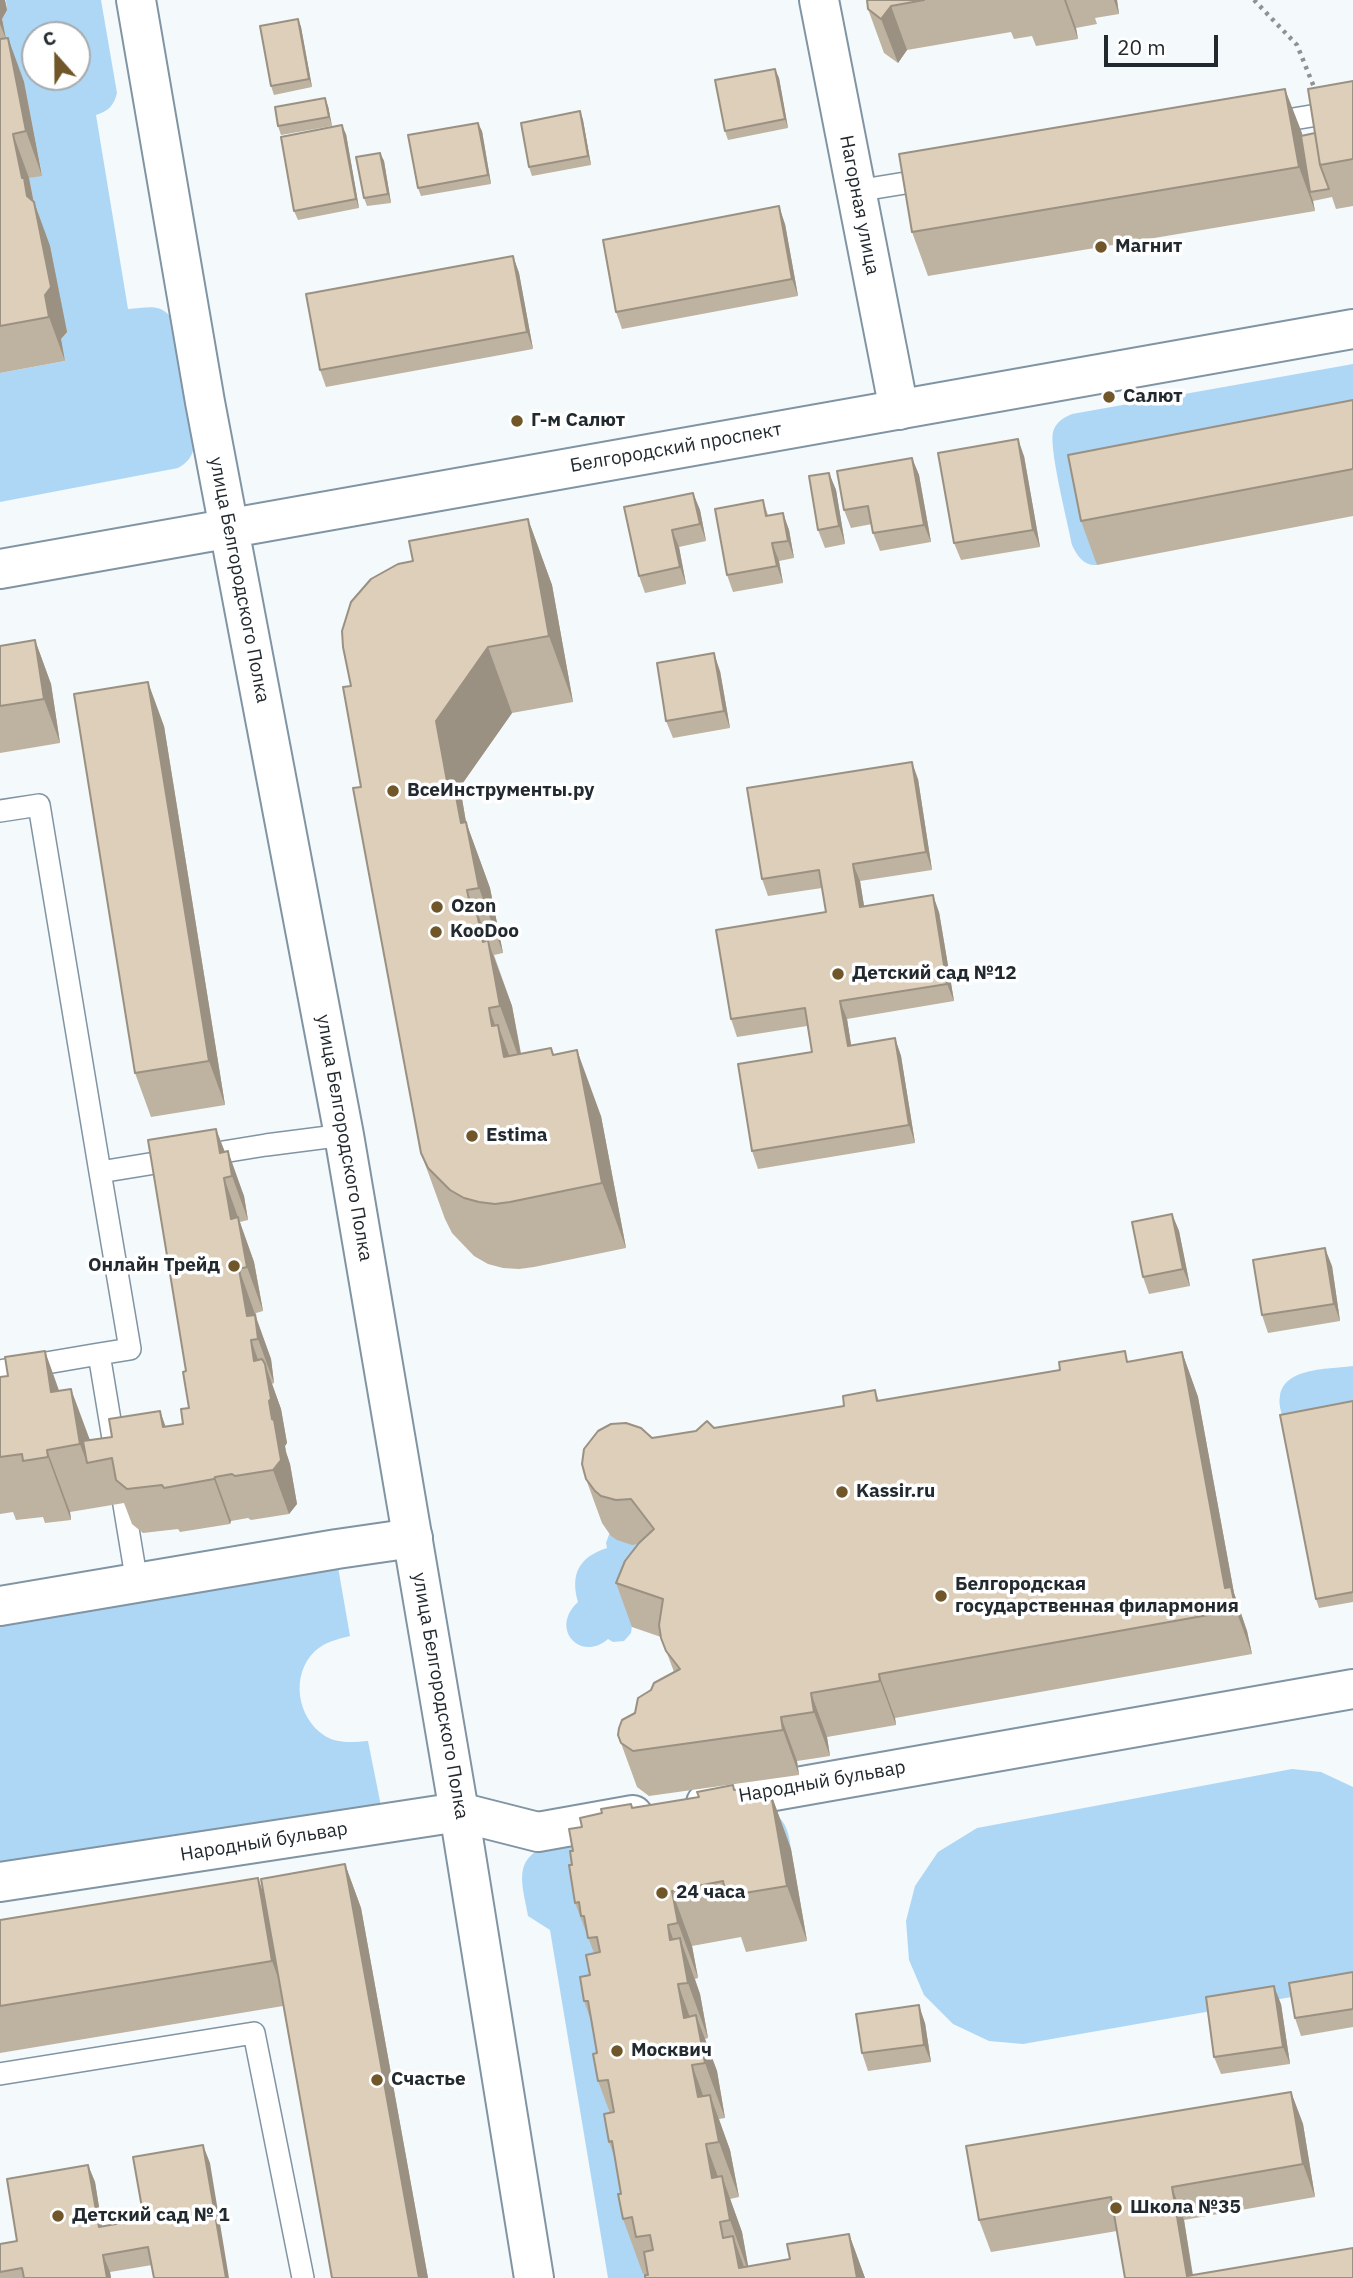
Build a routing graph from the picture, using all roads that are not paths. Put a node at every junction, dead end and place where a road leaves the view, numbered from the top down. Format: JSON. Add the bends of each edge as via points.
{"nodes":[{"id":1,"x":136,"y":0,"type":"edge"},
{"id":2,"x":820,"y":0,"type":"edge"},
{"id":3,"x":1353,"y":109,"type":"edge"},
{"id":4,"x":1256,"y":125,"type":"edge"},
{"id":5,"x":952,"y":175,"type":"edge"},
{"id":6,"x":856,"y":191,"type":"junction"},
{"id":7,"x":1353,"y":329,"type":"edge"},
{"id":8,"x":899,"y":410,"type":"junction"},
{"id":9,"x":229,"y":529,"type":"junction"},
{"id":10,"x":0,"y":569,"type":"edge"},
{"id":11,"x":0,"y":811,"type":"edge"},
{"id":12,"x":344,"y":1135,"type":"junction"},
{"id":13,"x":100,"y":1172,"type":"junction"},
{"id":14,"x":99,"y":1354,"type":"junction"},
{"id":15,"x":0,"y":1371,"type":"edge"},
{"id":16,"x":413,"y":1538,"type":"junction"},
{"id":17,"x":137,"y":1583,"type":"junction"},
{"id":18,"x":0,"y":1606,"type":"edge"},
{"id":19,"x":1353,"y":1689,"type":"edge"},
{"id":20,"x":459,"y":1812,"type":"junction"},
{"id":21,"x":0,"y":1882,"type":"edge"},
{"id":22,"x":0,"y":2074,"type":"edge"},
{"id":23,"x":303,"y":2278,"type":"edge"},
{"id":24,"x":534,"y":2278,"type":"edge"}],
"edges":[{"from":1,"to":9,"type":"main road","name":"улица Белгородского Полка"},
{"from":2,"to":6,"type":"main road","name":"Нагорная улица"},
{"from":3,"to":4,"type":"lane"},
{"from":5,"to":6,"type":"lane"},
{"from":6,"to":8,"type":"main road","name":"Нагорная улица"},
{"from":7,"to":8,"type":"main road","name":"Белгородский проспект"},
{"from":8,"to":9,"type":"main road","name":"Белгородский проспект"},
{"from":9,"to":10,"type":"main road","name":"Белгородский проспект"},
{"from":9,"to":12,"type":"main road","name":"улица Белгородского Полка"},
{"from":11,"to":13,"type":"lane","via":[[38,805]]},
{"from":12,"to":13,"type":"lane"},
{"from":12,"to":16,"type":"main road","name":"улица Белгородского Полка"},
{"from":13,"to":14,"type":"lane","via":[[130,1349]]},
{"from":14,"to":15,"type":"lane"},
{"from":14,"to":17,"type":"lane"},
{"from":16,"to":17,"type":"main road"},
{"from":16,"to":20,"type":"main road","name":"улица Белгородского Полка"},
{"from":17,"to":18,"type":"main road"},
{"from":19,"to":20,"type":"main road","name":"Народный бульвар","via":[[538,1832]]},
{"from":20,"to":21,"type":"main road","name":"Народный бульвар"},
{"from":20,"to":24,"type":"main road","name":"улица Белгородского Полка"},
{"from":22,"to":23,"type":"lane","via":[[254,2033]]}]}
